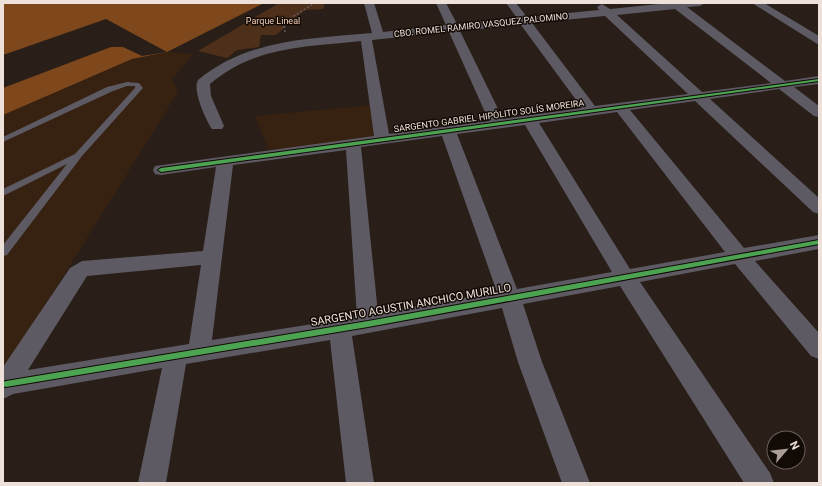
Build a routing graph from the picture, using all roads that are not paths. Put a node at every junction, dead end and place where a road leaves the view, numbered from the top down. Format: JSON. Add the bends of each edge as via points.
{"nodes":[{"id":1,"x":369,"y":3,"type":"edge"},
{"id":2,"x":440,"y":3,"type":"edge"},
{"id":3,"x":512,"y":3,"type":"edge"},
{"id":4,"x":700,"y":3,"type":"edge"},
{"id":5,"x":757,"y":3,"type":"edge"},
{"id":6,"x":675,"y":4,"type":"edge"},
{"id":7,"x":603,"y":8,"type":"edge"},
{"id":8,"x":524,"y":21,"type":"junction"},
{"id":9,"x":454,"y":29,"type":"junction"},
{"id":10,"x":372,"y":36,"type":"junction"},
{"id":11,"x":819,"y":41,"type":"edge"},
{"id":12,"x":819,"y":80,"type":"edge"},
{"id":13,"x":782,"y":85,"type":"junction"},
{"id":14,"x":699,"y":96,"type":"junction"},
{"id":15,"x":620,"y":107,"type":"junction"},
{"id":16,"x":591,"y":111,"type":"junction"},
{"id":17,"x":819,"y":113,"type":"edge"},
{"id":18,"x":530,"y":120,"type":"junction"},
{"id":19,"x":498,"y":124,"type":"junction"},
{"id":20,"x":217,"y":126,"type":"dead end"},
{"id":21,"x":448,"y":131,"type":"junction"},
{"id":22,"x":3,"y":140,"type":"edge"},
{"id":23,"x":382,"y":140,"type":"junction"},
{"id":24,"x":354,"y":144,"type":"junction"},
{"id":25,"x":79,"y":154,"type":"junction"},
{"id":26,"x":225,"y":162,"type":"junction"},
{"id":27,"x":161,"y":170,"type":"dead end"},
{"id":28,"x":3,"y":194,"type":"edge"},
{"id":29,"x":819,"y":208,"type":"edge"},
{"id":30,"x":819,"y":242,"type":"edge"},
{"id":31,"x":3,"y":252,"type":"edge"},
{"id":32,"x":740,"y":256,"type":"junction"},
{"id":33,"x":211,"y":258,"type":"junction"},
{"id":34,"x":625,"y":277,"type":"junction"},
{"id":35,"x":510,"y":298,"type":"junction"},
{"id":36,"x":368,"y":324,"type":"junction"},
{"id":37,"x":340,"y":328,"type":"junction"},
{"id":38,"x":819,"y":349,"type":"edge"},
{"id":39,"x":188,"y":353,"type":"junction"},
{"id":40,"x":5,"y":386,"type":"edge"},
{"id":41,"x":152,"y":483,"type":"edge"},
{"id":42,"x":360,"y":483,"type":"edge"},
{"id":43,"x":576,"y":483,"type":"edge"},
{"id":44,"x":760,"y":483,"type":"edge"}],
"edges":[{"from":1,"to":10,"type":"street"},
{"from":2,"to":9,"type":"street"},
{"from":3,"to":8,"type":"street"},
{"from":4,"to":6,"type":"street","name":"CBO. ROMEL RAMIRO VASQUEZ PALOMINO"},
{"from":5,"to":11,"type":"street"},
{"from":6,"to":7,"type":"street","name":"CBO. ROMEL RAMIRO VASQUEZ PALOMINO"},
{"from":6,"to":13,"type":"street"},
{"from":7,"to":8,"type":"street","name":"CBO. ROMEL RAMIRO VASQUEZ PALOMINO"},
{"from":7,"to":14,"type":"street"},
{"from":8,"to":9,"type":"street","name":"CBO. ROMEL RAMIRO VASQUEZ PALOMINO"},
{"from":8,"to":16,"type":"street"},
{"from":9,"to":10,"type":"street","name":"CBO. ROMEL RAMIRO VASQUEZ PALOMINO"},
{"from":9,"to":19,"type":"street"},
{"from":10,"to":20,"type":"street","name":"CBO. ROMEL RAMIRO VASQUEZ PALOMINO","via":[[262,50],[242,56],[221,67],[203,83],[204,96]]},
{"from":10,"to":23,"type":"street"},
{"from":12,"to":13,"type":"street","name":"SARGENTO GABRIEL HIPÓLITO SOLÍS MOREIRA"},
{"from":13,"to":14,"type":"street","name":"SARGENTO GABRIEL HIPÓLITO SOLÍS MOREIRA"},
{"from":13,"to":17,"type":"street"},
{"from":14,"to":15,"type":"street","name":"SARGENTO GABRIEL HIPÓLITO SOLÍS MOREIRA"},
{"from":14,"to":29,"type":"street"},
{"from":15,"to":16,"type":"street","name":"SARGENTO GABRIEL HIPÓLITO SOLÍS MOREIRA"},
{"from":15,"to":32,"type":"street"},
{"from":16,"to":18,"type":"street","name":"SARGENTO GABRIEL HIPÓLITO SOLÍS MOREIRA"},
{"from":18,"to":19,"type":"street","name":"SARGENTO GABRIEL HIPÓLITO SOLÍS MOREIRA"},
{"from":18,"to":34,"type":"street"},
{"from":19,"to":21,"type":"street","name":"SARGENTO GABRIEL HIPÓLITO SOLÍS MOREIRA"},
{"from":21,"to":23,"type":"street","name":"SARGENTO GABRIEL HIPÓLITO SOLÍS MOREIRA"},
{"from":21,"to":35,"type":"street"},
{"from":22,"to":25,"type":"lane","via":[[110,89],[137,84],[139,88],[135,94]]},
{"from":23,"to":24,"type":"street","name":"SARGENTO GABRIEL HIPÓLITO SOLÍS MOREIRA"},
{"from":24,"to":26,"type":"street","name":"SARGENTO GABRIEL HIPÓLITO SOLÍS MOREIRA"},
{"from":24,"to":36,"type":"street"},
{"from":25,"to":28,"type":"lane"},
{"from":25,"to":31,"type":"lane"},
{"from":26,"to":27,"type":"street","name":"SARGENTO GABRIEL HIPÓLITO SOLÍS MOREIRA"},
{"from":26,"to":33,"type":"street"},
{"from":30,"to":32,"type":"street","name":"SARGENTO AGUSTIN ANCHICO MURILLO"},
{"from":32,"to":34,"type":"street","name":"SARGENTO AGUSTIN ANCHICO MURILLO"},
{"from":32,"to":38,"type":"street"},
{"from":33,"to":39,"type":"street"},
{"from":33,"to":40,"type":"street","via":[[82,269]]},
{"from":34,"to":35,"type":"street","name":"SARGENTO AGUSTIN ANCHICO MURILLO"},
{"from":34,"to":44,"type":"street"},
{"from":35,"to":36,"type":"street","name":"SARGENTO AGUSTIN ANCHICO MURILLO"},
{"from":35,"to":43,"type":"street","via":[[530,362]]},
{"from":36,"to":37,"type":"street","name":"SARGENTO AGUSTIN ANCHICO MURILLO"},
{"from":37,"to":39,"type":"street","name":"SARGENTO AGUSTIN ANCHICO MURILLO"},
{"from":37,"to":42,"type":"street"},
{"from":39,"to":40,"type":"street","name":"SARGENTO AGUSTIN ANCHICO MURILLO"},
{"from":39,"to":41,"type":"street"}]}
